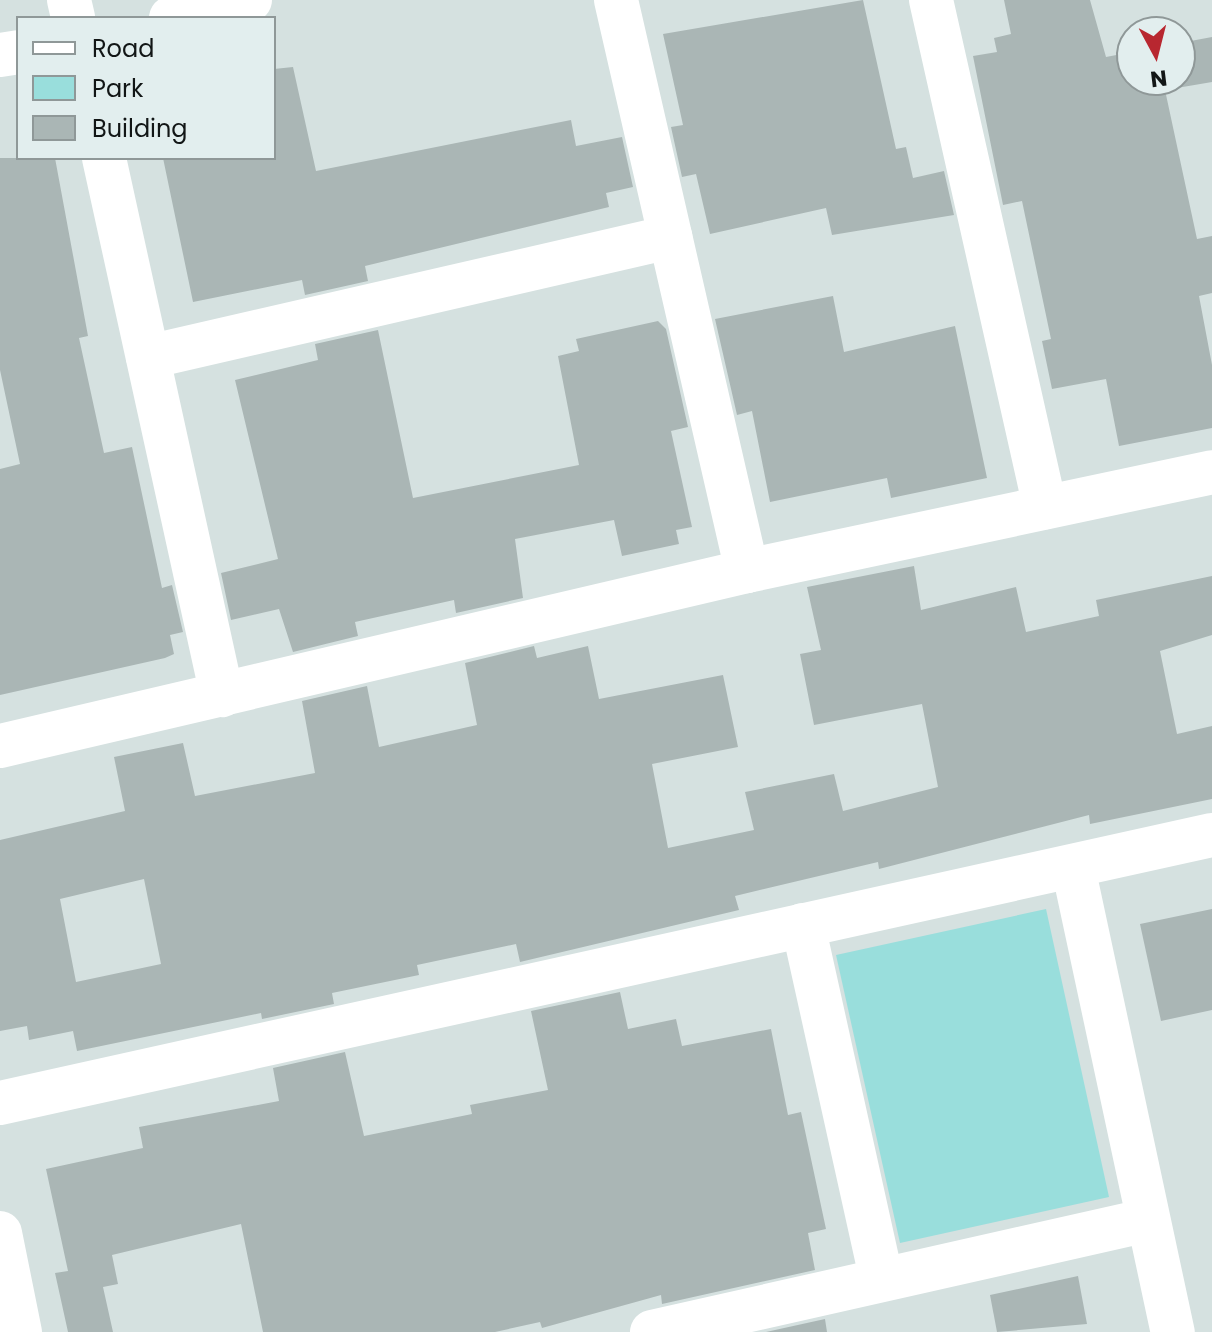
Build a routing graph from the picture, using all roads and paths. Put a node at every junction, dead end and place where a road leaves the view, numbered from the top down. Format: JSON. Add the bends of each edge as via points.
{"nodes":[{"id":1,"x":250,"y":0,"type":"edge"},
{"id":2,"x":616,"y":0,"type":"edge"},
{"id":3,"x":931,"y":0,"type":"edge"},
{"id":4,"x":180,"y":16,"type":"edge"},
{"id":5,"x":104,"y":160,"type":"edge"},
{"id":6,"x":670,"y":237,"type":"junction"},
{"id":7,"x":148,"y":357,"type":"junction"},
{"id":8,"x":1212,"y":472,"type":"edge"},
{"id":9,"x":1045,"y":507,"type":"junction"},
{"id":10,"x":747,"y":571,"type":"junction"},
{"id":11,"x":222,"y":695,"type":"junction"},
{"id":12,"x":0,"y":746,"type":"edge"},
{"id":13,"x":1212,"y":835,"type":"edge"},
{"id":14,"x":1073,"y":867,"type":"junction"},
{"id":15,"x":803,"y":925,"type":"junction"},
{"id":16,"x":0,"y":1103,"type":"edge"},
{"id":17,"x":1148,"y":1220,"type":"junction"},
{"id":18,"x":0,"y":1233,"type":"edge"},
{"id":19,"x":881,"y":1278,"type":"junction"},
{"id":20,"x":20,"y":1332,"type":"edge"},
{"id":21,"x":652,"y":1332,"type":"edge"},
{"id":22,"x":1173,"y":1332,"type":"edge"}],
"edges":[{"from":1,"to":4,"type":"street"},
{"from":2,"to":6,"type":"street"},
{"from":3,"to":9,"type":"street"},
{"from":5,"to":7,"type":"street"},
{"from":6,"to":7,"type":"street"},
{"from":6,"to":10,"type":"street"},
{"from":7,"to":11,"type":"street"},
{"from":8,"to":9,"type":"street"},
{"from":9,"to":10,"type":"street"},
{"from":10,"to":11,"type":"street"},
{"from":11,"to":12,"type":"street"},
{"from":13,"to":14,"type":"street"},
{"from":14,"to":15,"type":"street"},
{"from":14,"to":17,"type":"street"},
{"from":15,"to":16,"type":"street"},
{"from":15,"to":19,"type":"street"},
{"from":17,"to":19,"type":"street"},
{"from":17,"to":22,"type":"street"},
{"from":18,"to":20,"type":"street"},
{"from":19,"to":21,"type":"street"}]}
